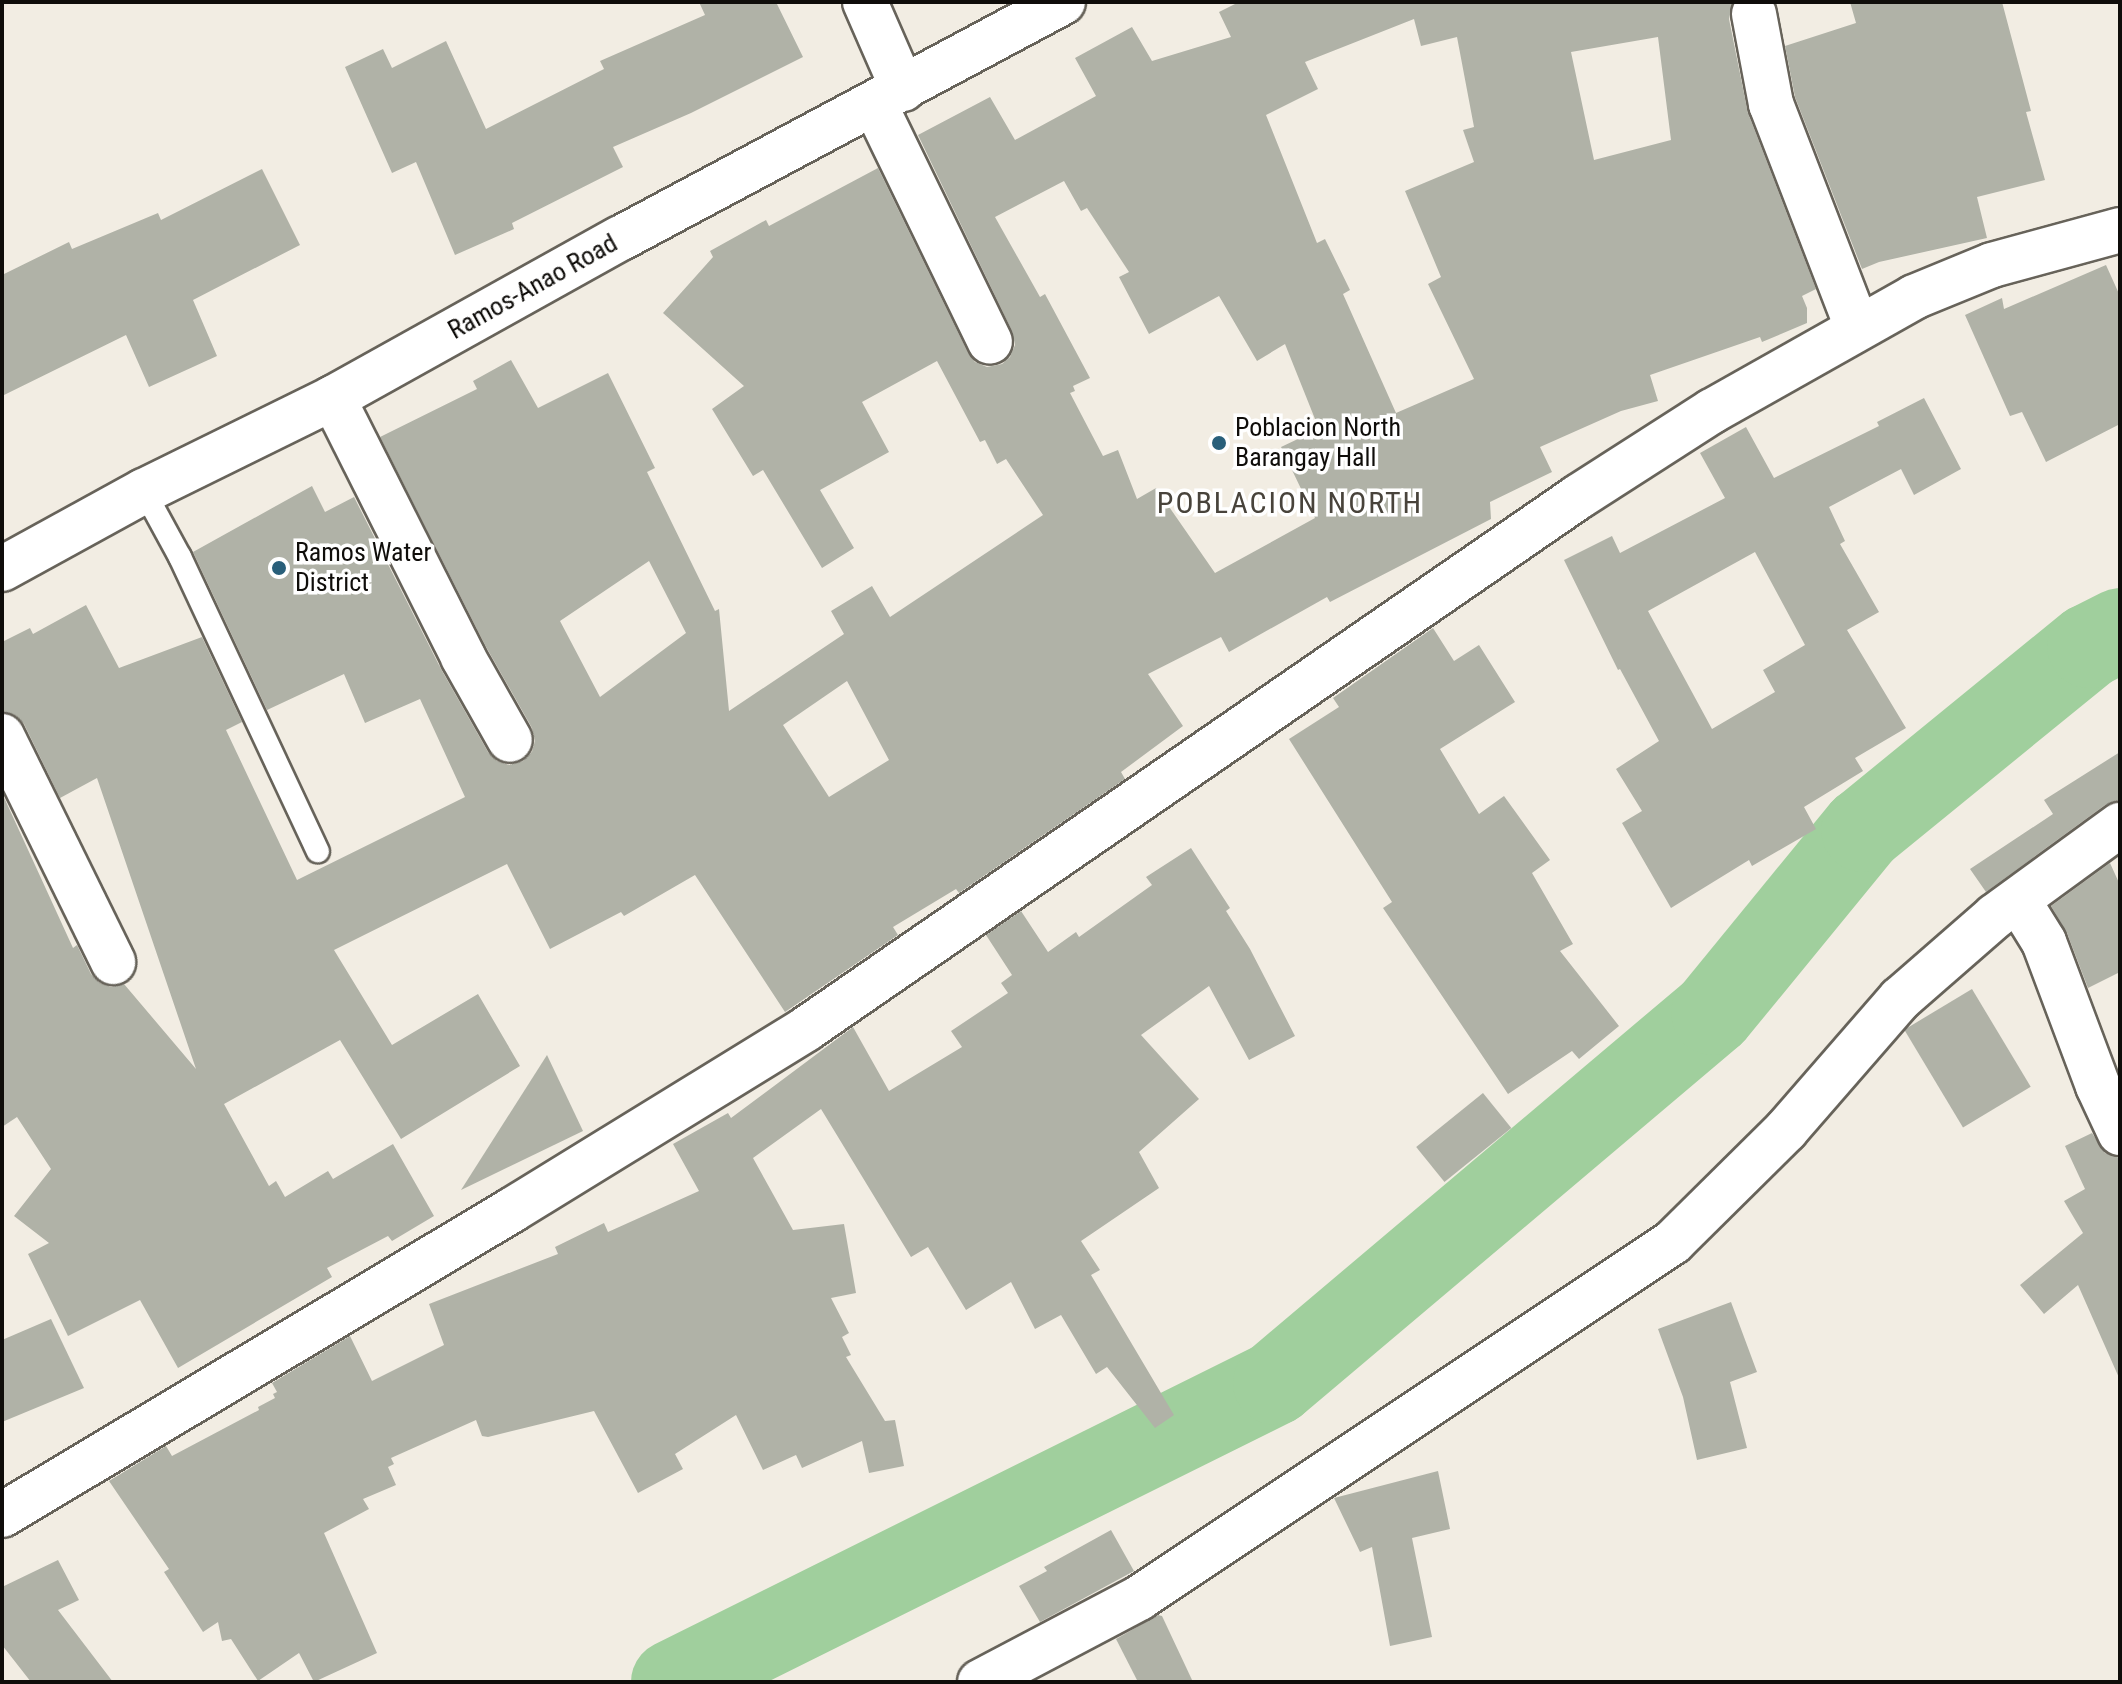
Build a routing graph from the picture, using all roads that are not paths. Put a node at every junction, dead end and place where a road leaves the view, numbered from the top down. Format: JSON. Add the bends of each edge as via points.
{"nodes":[{"id":1,"x":865,"y":2,"type":"edge"},
{"id":2,"x":1063,"y":2,"type":"edge"},
{"id":3,"x":1754,"y":14,"type":"dead end"},
{"id":4,"x":889,"y":97,"type":"junction"},
{"id":5,"x":2118,"y":238,"type":"edge"},
{"id":6,"x":1857,"y":327,"type":"junction"},
{"id":7,"x":990,"y":342,"type":"dead end"},
{"id":8,"x":333,"y":398,"type":"junction"},
{"id":9,"x":144,"y":491,"type":"junction"},
{"id":10,"x":2,"y":569,"type":"edge"},
{"id":11,"x":2,"y":736,"type":"edge"},
{"id":12,"x":510,"y":740,"type":"dead end"},
{"id":13,"x":2120,"y":825,"type":"edge"},
{"id":14,"x":318,"y":851,"type":"dead end"},
{"id":15,"x":2018,"y":900,"type":"junction"},
{"id":16,"x":113,"y":962,"type":"dead end"},
{"id":17,"x":2120,"y":1133,"type":"edge"},
{"id":18,"x":2,"y":1515,"type":"edge"},
{"id":19,"x":980,"y":1682,"type":"edge"}],
"edges":[{"from":1,"to":4,"type":"street"},
{"from":2,"to":4,"type":"street","name":"Ramos-Anao Road"},
{"from":3,"to":6,"type":"street","via":[[1771,104]]},
{"from":4,"to":7,"type":"street"},
{"from":4,"to":8,"type":"street","name":"Ramos-Anao Road"},
{"from":5,"to":6,"type":"street","via":[[1992,265]]},
{"from":6,"to":18,"type":"street","via":[[1578,497],[806,1029]]},
{"from":8,"to":9,"type":"street","name":"Ramos-Anao Road"},
{"from":8,"to":12,"type":"street"},
{"from":9,"to":10,"type":"street","name":"Ramos-Anao Road"},
{"from":9,"to":14,"type":"lane"},
{"from":11,"to":16,"type":"street"},
{"from":13,"to":15,"type":"street"},
{"from":15,"to":17,"type":"street","via":[[2044,942]]},
{"from":15,"to":19,"type":"street","via":[[1900,999],[1786,1130],[1673,1242],[1139,1598]]}]}
